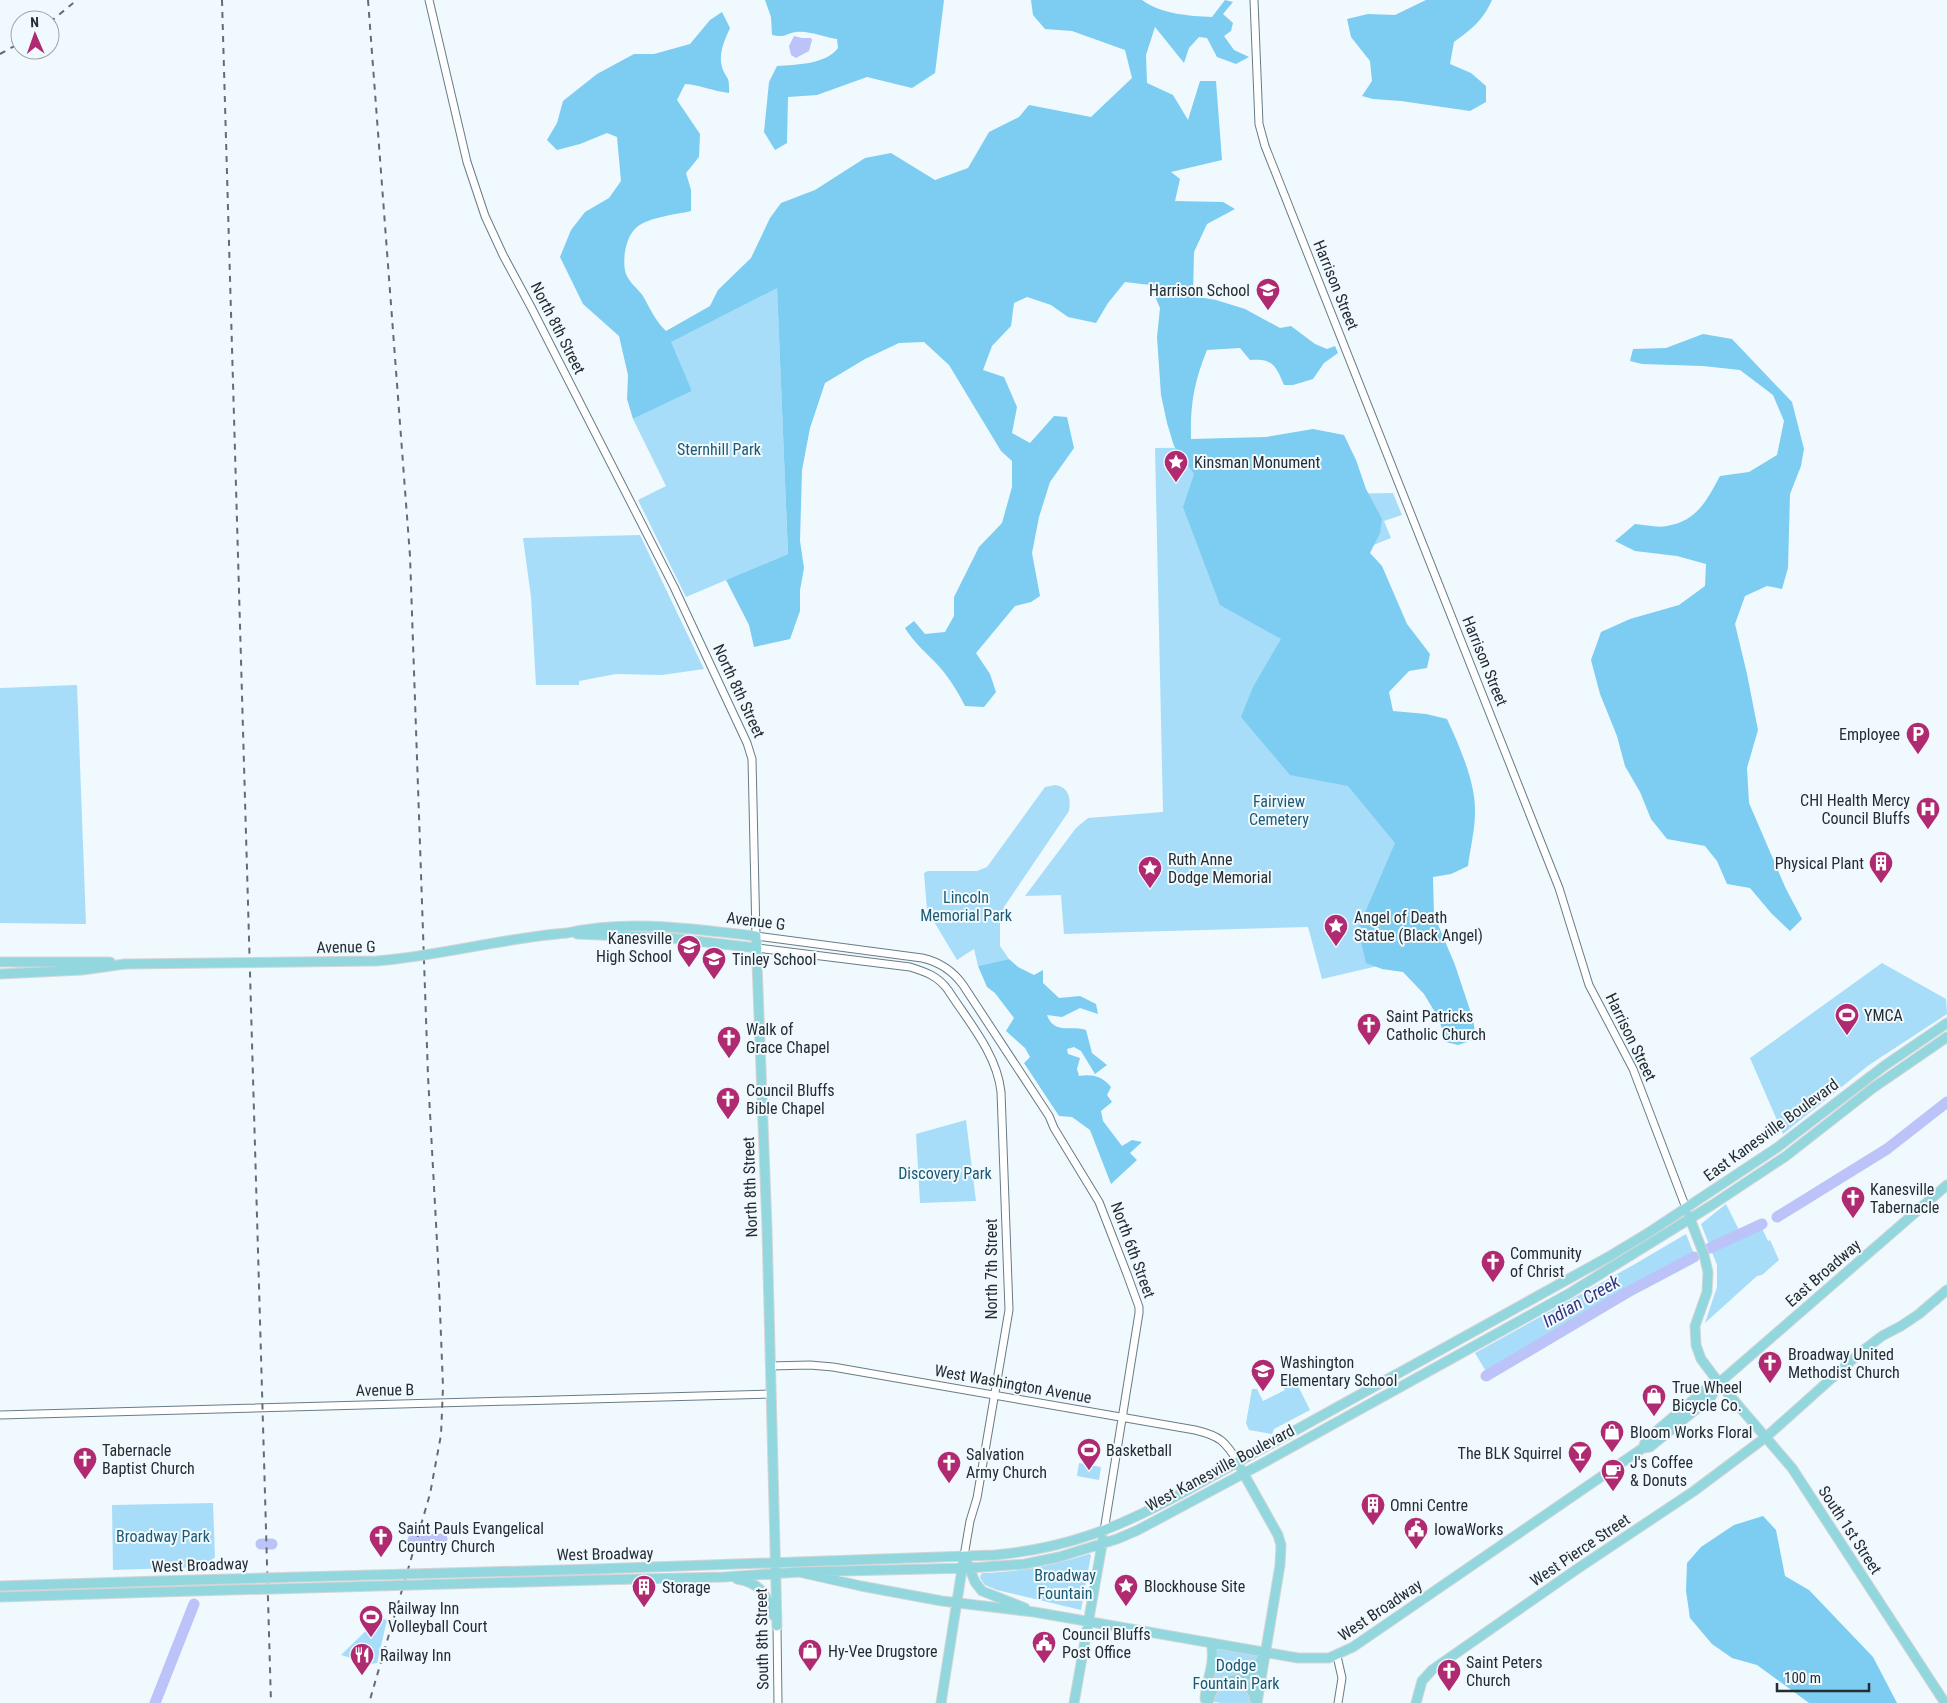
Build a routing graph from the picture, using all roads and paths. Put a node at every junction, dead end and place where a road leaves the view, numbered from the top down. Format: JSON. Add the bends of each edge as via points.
{"nodes":[{"id":1,"x":429,"y":0,"type":"edge"},
{"id":2,"x":1254,"y":0,"type":"edge"},
{"id":3,"x":566,"y":933,"type":"junction"},
{"id":4,"x":756,"y":936,"type":"junction"},
{"id":5,"x":757,"y":948,"type":"junction"},
{"id":6,"x":912,"y":956,"type":"joint"},
{"id":7,"x":0,"y":962,"type":"edge"},
{"id":8,"x":125,"y":964,"type":"junction"},
{"id":9,"x":910,"y":967,"type":"joint"},
{"id":10,"x":0,"y":974,"type":"edge"},
{"id":11,"x":1947,"y":1023,"type":"edge"},
{"id":12,"x":1947,"y":1038,"type":"edge"},
{"id":13,"x":1947,"y":1185,"type":"edge"},
{"id":14,"x":1686,"y":1208,"type":"junction"},
{"id":15,"x":1691,"y":1219,"type":"junction"},
{"id":16,"x":1610,"y":1256,"type":"joint"},
{"id":17,"x":1617,"y":1264,"type":"joint"},
{"id":18,"x":1947,"y":1290,"type":"edge"},
{"id":19,"x":1695,"y":1326,"type":"joint"},
{"id":20,"x":770,"y":1366,"type":"junction"},
{"id":21,"x":1719,"y":1383,"type":"junction"},
{"id":22,"x":771,"y":1394,"type":"junction"},
{"id":23,"x":994,"y":1395,"type":"junction"},
{"id":24,"x":0,"y":1415,"type":"edge"},
{"id":25,"x":1124,"y":1417,"type":"junction"},
{"id":26,"x":1766,"y":1437,"type":"junction"},
{"id":27,"x":1238,"y":1462,"type":"junction"},
{"id":28,"x":1243,"y":1472,"type":"junction"},
{"id":29,"x":1104,"y":1531,"type":"junction"},
{"id":30,"x":1102,"y":1544,"type":"junction"},
{"id":31,"x":964,"y":1556,"type":"junction"},
{"id":32,"x":775,"y":1562,"type":"junction"},
{"id":33,"x":966,"y":1568,"type":"junction"},
{"id":34,"x":799,"y":1572,"type":"junction"},
{"id":35,"x":775,"y":1574,"type":"junction"},
{"id":36,"x":724,"y":1577,"type":"junction"},
{"id":37,"x":0,"y":1586,"type":"edge"},
{"id":38,"x":0,"y":1597,"type":"edge"},
{"id":39,"x":957,"y":1603,"type":"junction"},
{"id":40,"x":1034,"y":1612,"type":"junction"},
{"id":41,"x":1089,"y":1622,"type":"junction"},
{"id":42,"x":777,"y":1626,"type":"junction"},
{"id":43,"x":1211,"y":1644,"type":"junction"},
{"id":44,"x":1265,"y":1652,"type":"junction"},
{"id":45,"x":1338,"y":1656,"type":"junction"},
{"id":46,"x":1229,"y":1680,"type":"junction"},
{"id":47,"x":778,"y":1703,"type":"edge"},
{"id":48,"x":941,"y":1703,"type":"edge"},
{"id":49,"x":1074,"y":1703,"type":"edge"},
{"id":50,"x":1207,"y":1703,"type":"edge"},
{"id":51,"x":1256,"y":1703,"type":"edge"},
{"id":52,"x":1338,"y":1703,"type":"edge"},
{"id":53,"x":1416,"y":1703,"type":"edge"},
{"id":54,"x":1945,"y":1703,"type":"edge"}],
"edges":[{"from":1,"to":4,"type":"street","name":"North 8th Street","via":[[467,162],[482,210],[674,587],[747,743],[752,759]]},
{"from":2,"to":14,"type":"street","name":"Harrison Street","via":[[1259,124],[1265,146],[1559,888],[1589,985],[1633,1069]]},
{"from":3,"to":4,"type":"main road","name":"Avenue G","via":[[603,927],[644,926]]},
{"from":3,"to":5,"type":"main road","name":"Avenue G","via":[[670,938]]},
{"from":3,"to":8,"type":"main road","name":"Avenue G","bridge":true,"via":[[376,961]]},
{"from":4,"to":5,"type":"main road","name":"North 8th Street"},
{"from":4,"to":6,"type":"street","name":"Avenue G"},
{"from":5,"to":9,"type":"street","name":"Avenue G"},
{"from":5,"to":20,"type":"main road","name":"North 8th Street"},
{"from":6,"to":25,"type":"street","name":"North 6th Street","via":[[937,962],[958,978],[1048,1116],[1099,1202],[1139,1307]]},
{"from":7,"to":8,"type":"main road","name":"Avenue G"},
{"from":8,"to":10,"type":"main road","name":"Avenue G","via":[[82,970]]},
{"from":9,"to":23,"type":"street","name":"North 7th Street","via":[[930,974],[944,985],[989,1054],[1000,1085],[1009,1310]]},
{"from":11,"to":14,"type":"main road","name":"East Kanesville Boulevard","via":[[1884,1066],[1778,1147]]},
{"from":12,"to":15,"type":"main road","name":"East Kanesville Boulevard","via":[[1873,1088],[1786,1156]]},
{"from":13,"to":21,"type":"main road","name":"East Broadway"},
{"from":14,"to":15,"type":"main road","name":"Harrison Street"},
{"from":14,"to":16,"type":"main road","name":"East Kanesville Boulevard"},
{"from":15,"to":17,"type":"main road","name":"East Kanesville Boulevard"},
{"from":15,"to":19,"type":"main road","name":"Harrison Street","via":[[1707,1263],[1708,1282]]},
{"from":16,"to":27,"type":"main road","name":"West Kanesville Boulevard"},
{"from":17,"to":28,"type":"main road","name":"West Kanesville Boulevard","via":[[1570,1294]]},
{"from":18,"to":26,"type":"main road","name":"West Pierce Street","via":[[1919,1314],[1861,1352]]},
{"from":19,"to":21,"type":"main road","name":"South 1st Street","via":[[1699,1356]]},
{"from":20,"to":22,"type":"main road","name":"North 8th Street"},
{"from":20,"to":23,"type":"street","name":"West Washington Avenue","via":[[824,1366]]},
{"from":21,"to":26,"type":"main road","name":"South 1st Street"},
{"from":21,"to":45,"type":"main road","name":"West Broadway","via":[[1711,1397],[1650,1447],[1643,1448]]},
{"from":22,"to":24,"type":"street","name":"Avenue B"},
{"from":22,"to":32,"type":"main road","name":"North 8th Street"},
{"from":23,"to":25,"type":"street","name":"West Washington Avenue"},
{"from":23,"to":31,"type":"street","name":"North 7th Street"},
{"from":25,"to":27,"type":"street","name":"West Washington Avenue","via":[[1214,1435],[1224,1441]]},
{"from":25,"to":29,"type":"street","name":"North 6th Street"},
{"from":26,"to":53,"type":"main road","name":"West Pierce Street","via":[[1694,1492],[1432,1670],[1422,1681]]},
{"from":26,"to":54,"type":"main road","name":"South 1st Street","via":[[1796,1475]]},
{"from":27,"to":28,"type":"main road"},
{"from":27,"to":29,"type":"main road","name":"West Kanesville Boulevard","via":[[1146,1513]]},
{"from":28,"to":30,"type":"main road","name":"West Kanesville Boulevard","via":[[1131,1533]]},
{"from":28,"to":44,"type":"main road","via":[[1281,1545]]},
{"from":29,"to":30,"type":"main road","name":"North 6th Street"},
{"from":29,"to":31,"type":"main road","name":"West Kanesville Boulevard","via":[[1025,1552]]},
{"from":30,"to":33,"type":"main road","name":"West Kanesville Boulevard","via":[[1037,1562]]},
{"from":30,"to":41,"type":"main road","name":"North 6th Street"},
{"from":31,"to":32,"type":"main road","name":"West Broadway"},
{"from":31,"to":33,"type":"main road","name":"West Broadway"},
{"from":32,"to":35,"type":"main road","name":"North 8th Street"},
{"from":32,"to":37,"type":"main road","name":"West Broadway","bridge":true},
{"from":33,"to":34,"type":"main road","name":"West Kanesville Boulevard"},
{"from":33,"to":39,"type":"main road"},
{"from":33,"to":40,"type":"main road","name":"West Broadway","via":[[982,1591]]},
{"from":34,"to":35,"type":"main road","name":"West Broadway"},
{"from":34,"to":39,"type":"main road","name":"West Broadway"},
{"from":35,"to":36,"type":"main road","name":"West Broadway"},
{"from":35,"to":42,"type":"main road","name":"South 8th Street"},
{"from":36,"to":38,"type":"main road","name":"West Broadway","bridge":true},
{"from":36,"to":42,"type":"main road","via":[[758,1587],[766,1596]]},
{"from":39,"to":40,"type":"main road","name":"West Broadway"},
{"from":39,"to":48,"type":"main road"},
{"from":40,"to":41,"type":"main road","name":"West Broadway"},
{"from":41,"to":43,"type":"main road","name":"West Broadway"},
{"from":41,"to":49,"type":"main road","name":"North 6th Street"},
{"from":42,"to":47,"type":"street","name":"South 8th Street"},
{"from":43,"to":44,"type":"main road","name":"West Broadway"},
{"from":43,"to":50,"type":"main road","via":[[1213,1658],[1206,1686]]},
{"from":44,"to":45,"type":"main road","name":"West Broadway","via":[[1310,1659]]},
{"from":44,"to":46,"type":"main road","via":[[1249,1674]]},
{"from":44,"to":51,"type":"main road"},
{"from":45,"to":52,"type":"street","via":[[1342,1678]]},
{"from":46,"to":50,"type":"main road","via":[[1215,1688]]},
{"from":46,"to":51,"type":"main road","via":[[1246,1684]]}]}
